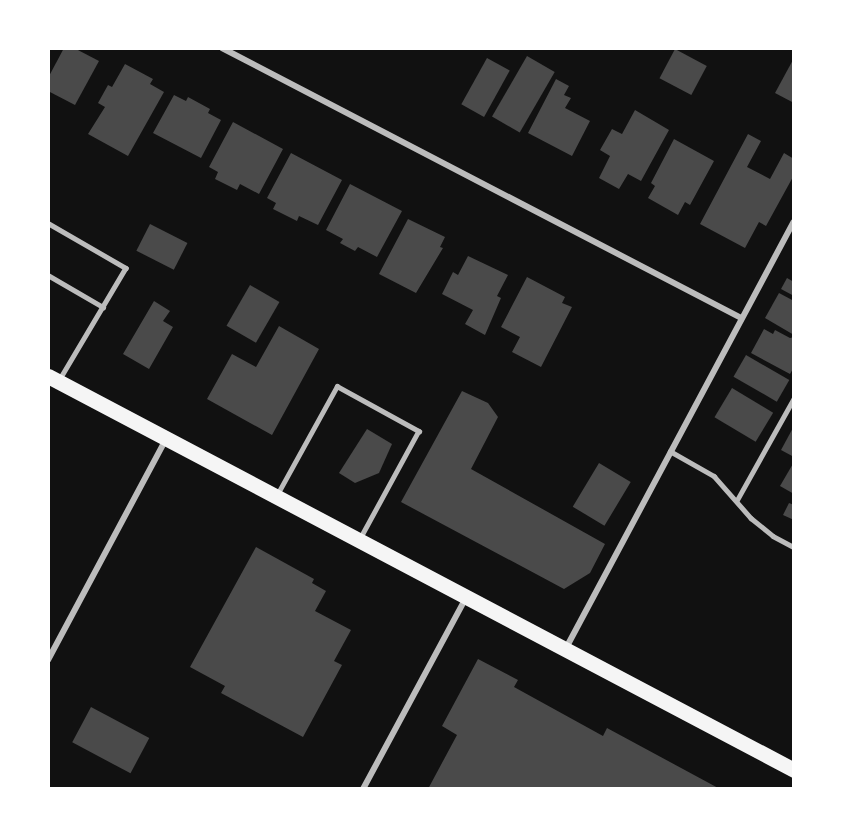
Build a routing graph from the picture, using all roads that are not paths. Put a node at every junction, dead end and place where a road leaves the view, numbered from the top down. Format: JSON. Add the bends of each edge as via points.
{"nodes":[{"id":1,"x":222,"y":48,"type":"edge"},
{"id":2,"x":794,"y":222,"type":"edge"},
{"id":3,"x":48,"y":223,"type":"edge"},
{"id":4,"x":48,"y":275,"type":"edge"},
{"id":5,"x":103,"y":307,"type":"junction"},
{"id":6,"x":741,"y":318,"type":"junction"},
{"id":7,"x":53,"y":379,"type":"edge"},
{"id":8,"x":794,"y":398,"type":"edge"},
{"id":9,"x":166,"y":438,"type":"junction"},
{"id":10,"x":670,"y":452,"type":"junction"},
{"id":11,"x":276,"y":497,"type":"junction"},
{"id":12,"x":737,"y":500,"type":"junction"},
{"id":13,"x":358,"y":541,"type":"junction"},
{"id":14,"x":794,"y":547,"type":"edge"},
{"id":15,"x":466,"y":598,"type":"junction"},
{"id":16,"x":565,"y":650,"type":"junction"},
{"id":17,"x":48,"y":660,"type":"edge"},
{"id":18,"x":794,"y":770,"type":"edge"},
{"id":19,"x":363,"y":789,"type":"edge"}],
"edges":[{"from":1,"to":6,"type":"street"},
{"from":2,"to":6,"type":"street"},
{"from":3,"to":5,"type":"lane","via":[[126,268]]},
{"from":4,"to":5,"type":"lane"},
{"from":5,"to":7,"type":"lane"},
{"from":6,"to":10,"type":"street"},
{"from":7,"to":9,"type":"main road"},
{"from":8,"to":12,"type":"lane"},
{"from":9,"to":11,"type":"main road"},
{"from":9,"to":17,"type":"street"},
{"from":10,"to":12,"type":"lane","via":[[714,476]]},
{"from":10,"to":16,"type":"street"},
{"from":11,"to":13,"type":"main road"},
{"from":11,"to":13,"type":"lane","via":[[337,386],[419,431]]},
{"from":12,"to":14,"type":"lane","via":[[751,518]]},
{"from":13,"to":15,"type":"main road"},
{"from":15,"to":16,"type":"main road"},
{"from":15,"to":19,"type":"street"},
{"from":16,"to":18,"type":"main road"}]}
